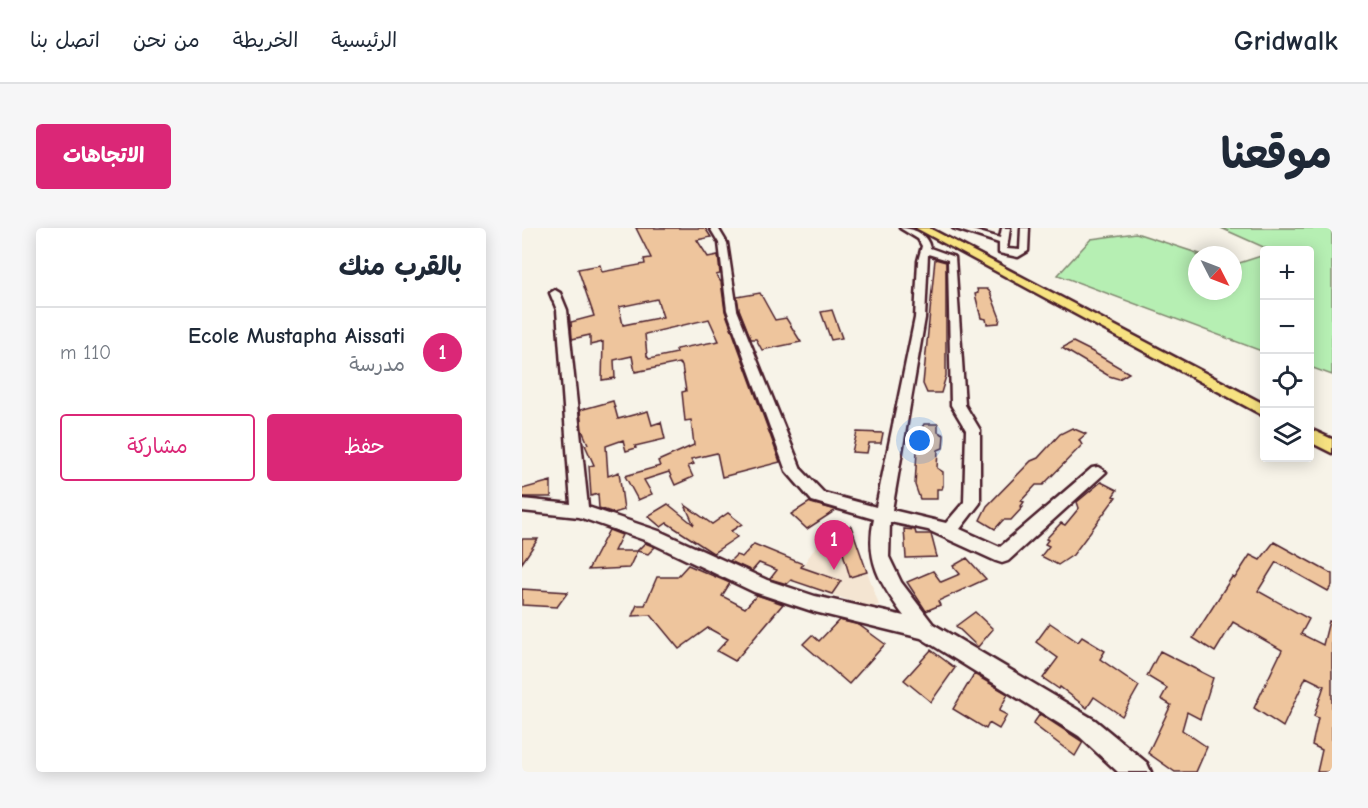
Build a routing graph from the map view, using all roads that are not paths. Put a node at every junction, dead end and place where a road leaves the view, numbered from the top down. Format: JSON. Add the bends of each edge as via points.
{"nodes":[{"id":1,"x":714,"y":228,"type":"edge"},
{"id":2,"x":904,"y":228,"type":"edge"},
{"id":3,"x":921,"y":228,"type":"edge"},
{"id":4,"x":933,"y":228,"type":"edge"},
{"id":5,"x":957,"y":228,"type":"edge"},
{"id":6,"x":1006,"y":228,"type":"edge"},
{"id":7,"x":1025,"y":228,"type":"edge"},
{"id":8,"x":1003,"y":242,"type":"junction"},
{"id":9,"x":926,"y":250,"type":"junction"},
{"id":10,"x":555,"y":293,"type":"dead end"},
{"id":11,"x":1260,"y":397,"type":"edge"},
{"id":12,"x":1260,"y":409,"type":"edge"},
{"id":13,"x":1314,"y":425,"type":"edge"},
{"id":14,"x":1332,"y":435,"type":"edge"},
{"id":15,"x":1314,"y":437,"type":"edge"},
{"id":16,"x":1332,"y":447,"type":"edge"},
{"id":17,"x":1098,"y":472,"type":"dead end"},
{"id":18,"x":522,"y":505,"type":"edge"},
{"id":19,"x":580,"y":511,"type":"junction"},
{"id":20,"x":883,"y":515,"type":"junction"},
{"id":21,"x":949,"y":531,"type":"junction"},
{"id":22,"x":926,"y":630,"type":"junction"},
{"id":23,"x":1138,"y":772,"type":"edge"}],
"edges":[{"from":1,"to":20,"type":"street","via":[[723,243],[732,310],[794,471],[818,497]]},
{"from":2,"to":9,"type":"street","via":[[925,241]]},
{"from":3,"to":12,"type":"main road"},
{"from":4,"to":11,"type":"main road"},
{"from":5,"to":8,"type":"street"},
{"from":6,"to":8,"type":"street"},
{"from":7,"to":8,"type":"street","via":[[1024,252],[1002,251]]},
{"from":9,"to":20,"type":"street","via":[[922,261],[920,318]]},
{"from":9,"to":21,"type":"street","via":[[952,259],[958,405],[973,430],[972,503]]},
{"from":10,"to":19,"type":"street","via":[[562,310]]},
{"from":13,"to":14,"type":"main road"},
{"from":15,"to":16,"type":"main road"},
{"from":17,"to":21,"type":"street","via":[[1002,556]]},
{"from":18,"to":19,"type":"street"},
{"from":19,"to":22,"type":"street","via":[[653,536],[761,586],[815,604]]},
{"from":20,"to":21,"type":"street"},
{"from":20,"to":22,"type":"street","via":[[880,557],[894,587]]},
{"from":22,"to":23,"type":"street","via":[[1087,728]]}]}
